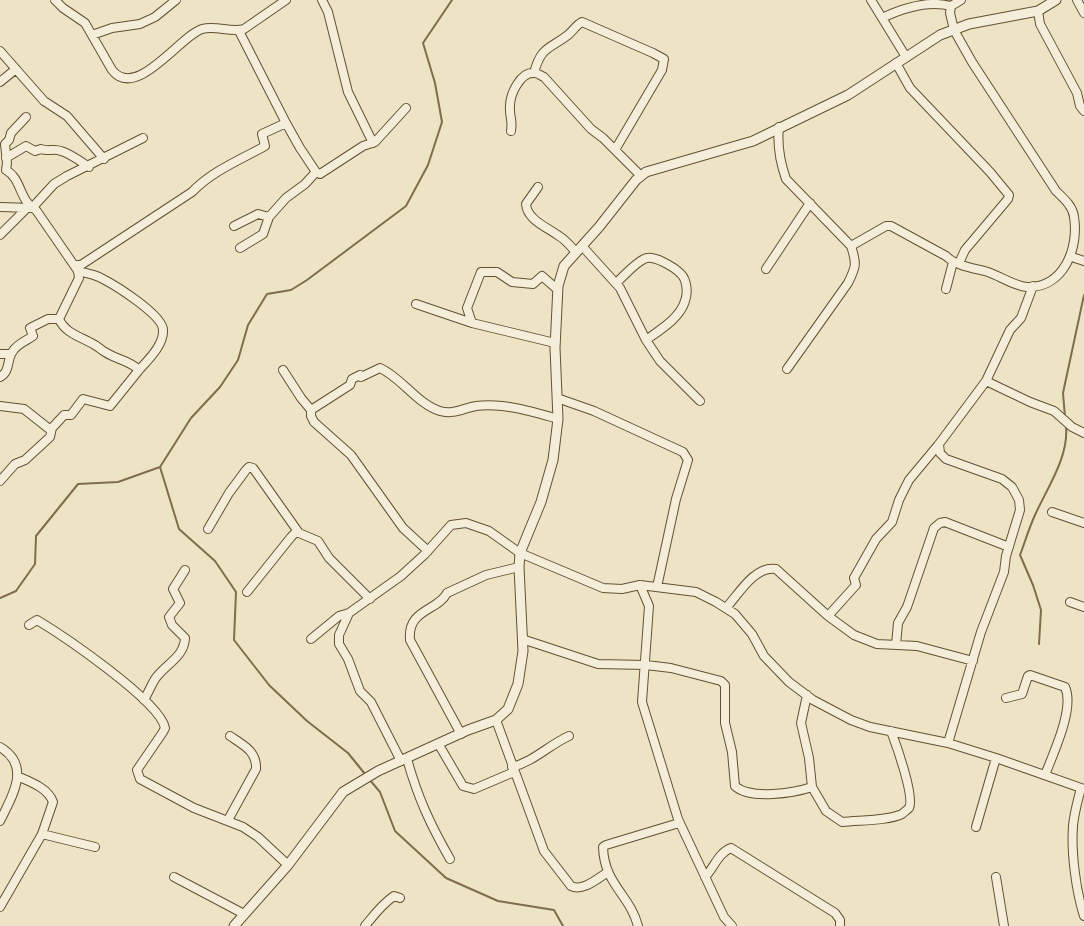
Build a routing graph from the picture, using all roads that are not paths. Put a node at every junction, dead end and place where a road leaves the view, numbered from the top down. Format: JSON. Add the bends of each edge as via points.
{"nodes":[{"id":1,"x":55,"y":0,"type":"edge"},
{"id":2,"x":176,"y":0,"type":"edge"},
{"id":3,"x":286,"y":0,"type":"edge"},
{"id":4,"x":322,"y":0,"type":"edge"},
{"id":5,"x":871,"y":0,"type":"edge"},
{"id":6,"x":961,"y":0,"type":"edge"},
{"id":7,"x":1056,"y":0,"type":"edge"},
{"id":8,"x":1077,"y":0,"type":"edge"},
{"id":9,"x":951,"y":6,"type":"junction"},
{"id":10,"x":1038,"y":11,"type":"junction"},
{"id":11,"x":1084,"y":13,"type":"edge"},
{"id":12,"x":882,"y":18,"type":"junction"},
{"id":13,"x":954,"y":30,"type":"junction"},
{"id":14,"x":239,"y":31,"type":"junction"},
{"id":15,"x":92,"y":35,"type":"junction"},
{"id":16,"x":0,"y":51,"type":"edge"},
{"id":17,"x":906,"y":57,"type":"junction"},
{"id":18,"x":896,"y":63,"type":"junction"},
{"id":19,"x":15,"y":69,"type":"junction"},
{"id":20,"x":534,"y":73,"type":"junction"},
{"id":21,"x":0,"y":82,"type":"edge"},
{"id":22,"x":406,"y":108,"type":"dead end"},
{"id":23,"x":1084,"y":111,"type":"edge"},
{"id":24,"x":26,"y":117,"type":"dead end"},
{"id":25,"x":286,"y":123,"type":"junction"},
{"id":26,"x":779,"y":127,"type":"junction"},
{"id":27,"x":511,"y":131,"type":"dead end"},
{"id":28,"x":143,"y":138,"type":"dead end"},
{"id":29,"x":373,"y":143,"type":"junction"},
{"id":30,"x":615,"y":150,"type":"junction"},
{"id":31,"x":3,"y":155,"type":"edge"},
{"id":32,"x":104,"y":159,"type":"junction"},
{"id":33,"x":89,"y":166,"type":"junction"},
{"id":34,"x":316,"y":172,"type":"junction"},
{"id":35,"x":640,"y":175,"type":"junction"},
{"id":36,"x":538,"y":187,"type":"dead end"},
{"id":37,"x":810,"y":203,"type":"junction"},
{"id":38,"x":0,"y":207,"type":"edge"},
{"id":39,"x":29,"y":208,"type":"junction"},
{"id":40,"x":269,"y":217,"type":"junction"},
{"id":41,"x":234,"y":226,"type":"dead end"},
{"id":42,"x":0,"y":236,"type":"edge"},
{"id":43,"x":851,"y":246,"type":"junction"},
{"id":44,"x":240,"y":248,"type":"dead end"},
{"id":45,"x":579,"y":249,"type":"junction"},
{"id":46,"x":1071,"y":257,"type":"junction"},
{"id":47,"x":1084,"y":261,"type":"edge"},
{"id":48,"x":956,"y":263,"type":"junction"},
{"id":49,"x":77,"y":268,"type":"junction"},
{"id":50,"x":766,"y":269,"type":"dead end"},
{"id":51,"x":616,"y":283,"type":"junction"},
{"id":52,"x":1033,"y":286,"type":"junction"},
{"id":53,"x":946,"y":289,"type":"dead end"},
{"id":54,"x":558,"y":290,"type":"junction"},
{"id":55,"x":416,"y":304,"type":"dead end"},
{"id":56,"x":59,"y":319,"type":"junction"},
{"id":57,"x":472,"y":323,"type":"junction"},
{"id":58,"x":646,"y":340,"type":"junction"},
{"id":59,"x":555,"y":343,"type":"junction"},
{"id":60,"x":0,"y":354,"type":"edge"},
{"id":61,"x":11,"y":354,"type":"junction"},
{"id":62,"x":787,"y":369,"type":"dead end"},
{"id":63,"x":139,"y":370,"type":"junction"},
{"id":64,"x":283,"y":370,"type":"dead end"},
{"id":65,"x":0,"y":377,"type":"edge"},
{"id":66,"x":986,"y":381,"type":"junction"},
{"id":67,"x":557,"y":398,"type":"junction"},
{"id":68,"x":700,"y":401,"type":"dead end"},
{"id":69,"x":0,"y":406,"type":"edge"},
{"id":70,"x":311,"y":411,"type":"junction"},
{"id":71,"x":558,"y":419,"type":"junction"},
{"id":72,"x":52,"y":428,"type":"junction"},
{"id":73,"x":1084,"y":433,"type":"edge"},
{"id":74,"x":939,"y":444,"type":"junction"},
{"id":75,"x":0,"y":481,"type":"edge"},
{"id":76,"x":1052,"y":512,"type":"dead end"},
{"id":77,"x":1084,"y":523,"type":"edge"},
{"id":78,"x":208,"y":529,"type":"dead end"},
{"id":79,"x":299,"y":533,"type":"junction"},
{"id":80,"x":1009,"y":547,"type":"junction"},
{"id":81,"x":428,"y":551,"type":"junction"},
{"id":82,"x":520,"y":553,"type":"junction"},
{"id":83,"x":519,"y":567,"type":"junction"},
{"id":84,"x":185,"y":570,"type":"dead end"},
{"id":85,"x":640,"y":585,"type":"junction"},
{"id":86,"x":657,"y":588,"type":"junction"},
{"id":87,"x":247,"y":592,"type":"dead end"},
{"id":88,"x":370,"y":599,"type":"junction"},
{"id":89,"x":1070,"y":602,"type":"dead end"},
{"id":90,"x":1084,"y":607,"type":"edge"},
{"id":91,"x":726,"y":608,"type":"junction"},
{"id":92,"x":350,"y":613,"type":"junction"},
{"id":93,"x":828,"y":616,"type":"junction"},
{"id":94,"x":29,"y":625,"type":"dead end"},
{"id":95,"x":311,"y":639,"type":"dead end"},
{"id":96,"x":522,"y":639,"type":"junction"},
{"id":97,"x":896,"y":645,"type":"junction"},
{"id":98,"x":973,"y":661,"type":"junction"},
{"id":99,"x":646,"y":665,"type":"junction"},
{"id":100,"x":807,"y":696,"type":"junction"},
{"id":101,"x":1006,"y":699,"type":"dead end"},
{"id":102,"x":144,"y":700,"type":"junction"},
{"id":103,"x":496,"y":720,"type":"junction"},
{"id":104,"x":891,"y":731,"type":"junction"},
{"id":105,"x":461,"y":734,"type":"junction"},
{"id":106,"x":230,"y":736,"type":"dead end"},
{"id":107,"x":569,"y":736,"type":"dead end"},
{"id":108,"x":948,"y":743,"type":"junction"},
{"id":109,"x":439,"y":745,"type":"junction"},
{"id":110,"x":0,"y":747,"type":"edge"},
{"id":111,"x":996,"y":758,"type":"junction"},
{"id":112,"x":404,"y":760,"type":"junction"},
{"id":113,"x":513,"y":769,"type":"junction"},
{"id":114,"x":1045,"y":775,"type":"junction"},
{"id":115,"x":18,"y":776,"type":"junction"},
{"id":116,"x":812,"y":787,"type":"junction"},
{"id":117,"x":1082,"y":788,"type":"edge"},
{"id":118,"x":228,"y":820,"type":"junction"},
{"id":119,"x":0,"y":821,"type":"edge"},
{"id":120,"x":679,"y":823,"type":"junction"},
{"id":121,"x":976,"y":827,"type":"dead end"},
{"id":122,"x":42,"y":834,"type":"junction"},
{"id":123,"x":95,"y":847,"type":"dead end"},
{"id":124,"x":450,"y":859,"type":"dead end"},
{"id":125,"x":288,"y":866,"type":"junction"},
{"id":126,"x":608,"y":872,"type":"junction"},
{"id":127,"x":174,"y":877,"type":"dead end"},
{"id":128,"x":705,"y":877,"type":"junction"},
{"id":129,"x":996,"y":877,"type":"dead end"},
{"id":130,"x":400,"y":898,"type":"dead end"},
{"id":131,"x":0,"y":907,"type":"edge"},
{"id":132,"x":244,"y":914,"type":"junction"},
{"id":133,"x":1084,"y":916,"type":"edge"},
{"id":134,"x":234,"y":926,"type":"edge"},
{"id":135,"x":365,"y":926,"type":"edge"},
{"id":136,"x":639,"y":926,"type":"edge"},
{"id":137,"x":732,"y":926,"type":"edge"},
{"id":138,"x":840,"y":926,"type":"edge"},
{"id":139,"x":1004,"y":926,"type":"edge"}],
"edges":[{"from":1,"to":15,"type":"street","via":[[85,23]]},
{"from":2,"to":15,"type":"street","via":[[140,24]]},
{"from":3,"to":14,"type":"street"},
{"from":4,"to":29,"type":"street","via":[[348,92]]},
{"from":5,"to":12,"type":"street"},
{"from":6,"to":9,"type":"street"},
{"from":7,"to":10,"type":"street"},
{"from":8,"to":11,"type":"street"},
{"from":9,"to":12,"type":"street","via":[[926,3]]},
{"from":9,"to":13,"type":"street"},
{"from":10,"to":13,"type":"street"},
{"from":10,"to":23,"type":"street","via":[[1040,24]]},
{"from":12,"to":17,"type":"street"},
{"from":13,"to":17,"type":"street"},
{"from":13,"to":46,"type":"street","via":[[1056,191],[1068,202],[1074,215]]},
{"from":14,"to":15,"type":"street","via":[[202,29],[156,67],[130,78],[117,76]]},
{"from":14,"to":25,"type":"street"},
{"from":16,"to":19,"type":"street"},
{"from":17,"to":18,"type":"street"},
{"from":18,"to":26,"type":"street","via":[[849,95]]},
{"from":18,"to":48,"type":"street","via":[[910,88],[1009,195]]},
{"from":19,"to":21,"type":"street"},
{"from":19,"to":32,"type":"street","via":[[44,101],[67,116]]},
{"from":20,"to":27,"type":"street","via":[[517,84],[510,103]]},
{"from":20,"to":30,"type":"street","via":[[544,77]]},
{"from":20,"to":30,"type":"street","via":[[541,54],[582,22],[664,59],[662,70]]},
{"from":22,"to":29,"type":"street"},
{"from":24,"to":31,"type":"street","via":[[11,133]]},
{"from":25,"to":34,"type":"street"},
{"from":25,"to":49,"type":"street","via":[[262,134],[263,147],[231,163]]},
{"from":26,"to":35,"type":"street","via":[[753,141]]},
{"from":26,"to":37,"type":"street","via":[[777,142],[786,179]]},
{"from":28,"to":32,"type":"street"},
{"from":29,"to":34,"type":"street","via":[[320,174]]},
{"from":30,"to":35,"type":"street"},
{"from":31,"to":33,"type":"street","via":[[26,146],[35,151],[55,149]]},
{"from":31,"to":39,"type":"street","via":[[6,170],[14,175]]},
{"from":32,"to":33,"type":"street"},
{"from":33,"to":39,"type":"street","via":[[54,184]]},
{"from":34,"to":40,"type":"street"},
{"from":35,"to":45,"type":"street"},
{"from":36,"to":45,"type":"street","via":[[526,204],[526,211]]},
{"from":37,"to":43,"type":"street"},
{"from":37,"to":50,"type":"street"},
{"from":38,"to":39,"type":"street"},
{"from":39,"to":42,"type":"street"},
{"from":39,"to":49,"type":"street","via":[[36,210]]},
{"from":40,"to":41,"type":"street","via":[[258,214]]},
{"from":40,"to":44,"type":"street","via":[[263,234]]},
{"from":43,"to":48,"type":"street","via":[[891,226]]},
{"from":43,"to":62,"type":"street","via":[[856,268]]},
{"from":45,"to":51,"type":"street"},
{"from":45,"to":54,"type":"street","via":[[564,266]]},
{"from":46,"to":47,"type":"street"},
{"from":46,"to":52,"type":"street","via":[[1062,272]]},
{"from":48,"to":52,"type":"street"},
{"from":48,"to":53,"type":"street"},
{"from":49,"to":56,"type":"street","via":[[79,278]]},
{"from":49,"to":63,"type":"street","via":[[119,288],[160,320],[164,330],[161,341]]},
{"from":51,"to":58,"type":"street"},
{"from":51,"to":58,"type":"street","via":[[651,257],[682,275],[687,287],[686,302],[671,321]]},
{"from":52,"to":66,"type":"street","via":[[1021,318],[1010,330]]},
{"from":54,"to":57,"type":"street","via":[[542,276],[533,284],[512,282],[497,272],[481,272],[467,308]]},
{"from":54,"to":59,"type":"street"},
{"from":55,"to":57,"type":"street"},
{"from":56,"to":61,"type":"street","via":[[48,319],[30,328],[33,336]]},
{"from":56,"to":63,"type":"street","via":[[77,337]]},
{"from":57,"to":59,"type":"street"},
{"from":58,"to":68,"type":"street","via":[[660,361]]},
{"from":59,"to":67,"type":"street"},
{"from":60,"to":61,"type":"street"},
{"from":61,"to":65,"type":"street"},
{"from":63,"to":72,"type":"street","via":[[110,406],[83,399],[71,415],[64,415]]},
{"from":64,"to":70,"type":"street"},
{"from":66,"to":73,"type":"street","via":[[1054,411]]},
{"from":66,"to":74,"type":"street"},
{"from":67,"to":71,"type":"street"},
{"from":67,"to":86,"type":"street","via":[[632,428],[687,456]]},
{"from":69,"to":72,"type":"street","via":[[24,409]]},
{"from":70,"to":71,"type":"street","via":[[350,386],[352,379],[380,368],[440,411],[457,412],[476,406],[517,407]]},
{"from":70,"to":81,"type":"street","via":[[314,422],[351,455],[403,528]]},
{"from":71,"to":82,"type":"street","via":[[553,460]]},
{"from":72,"to":75,"type":"street","via":[[50,436]]},
{"from":74,"to":80,"type":"street","via":[[946,459],[1002,478],[1012,487],[1020,510]]},
{"from":74,"to":93,"type":"street","via":[[909,480],[892,522],[876,539],[854,578],[856,585]]},
{"from":76,"to":77,"type":"street"},
{"from":78,"to":79,"type":"street","via":[[249,467]]},
{"from":79,"to":87,"type":"street","via":[[291,537]]},
{"from":79,"to":88,"type":"street","via":[[318,541],[329,558]]},
{"from":80,"to":97,"type":"street","via":[[945,522],[934,528],[898,623]]},
{"from":80,"to":98,"type":"street"},
{"from":81,"to":82,"type":"street","via":[[451,525],[466,523],[489,531]]},
{"from":81,"to":88,"type":"street"},
{"from":82,"to":83,"type":"street"},
{"from":82,"to":85,"type":"street","via":[[603,588]]},
{"from":83,"to":96,"type":"street"},
{"from":83,"to":105,"type":"street","via":[[486,575],[447,593],[423,611],[409,633]]},
{"from":84,"to":102,"type":"street","via":[[173,589],[180,603],[169,617],[171,625],[185,638],[184,647],[156,678]]},
{"from":85,"to":86,"type":"street"},
{"from":85,"to":99,"type":"street","via":[[649,606]]},
{"from":86,"to":91,"type":"street","via":[[696,592]]},
{"from":88,"to":92,"type":"street"},
{"from":89,"to":90,"type":"street"},
{"from":91,"to":93,"type":"street","via":[[752,578],[770,568],[776,569]]},
{"from":91,"to":100,"type":"street","via":[[752,634],[765,656]]},
{"from":92,"to":95,"type":"street","via":[[339,616]]},
{"from":92,"to":112,"type":"street","via":[[339,635],[339,644],[360,691],[371,702]]},
{"from":93,"to":97,"type":"street","via":[[854,635],[877,644]]},
{"from":94,"to":102,"type":"street","via":[[37,620],[67,638]]},
{"from":96,"to":99,"type":"street","via":[[598,664]]},
{"from":96,"to":103,"type":"street","via":[[518,684],[508,710]]},
{"from":97,"to":98,"type":"street","via":[[917,646]]},
{"from":98,"to":108,"type":"street"},
{"from":99,"to":116,"type":"street","via":[[715,679],[725,685],[725,723],[733,777],[739,789],[782,794]]},
{"from":99,"to":120,"type":"street","via":[[642,702]]},
{"from":100,"to":104,"type":"street","via":[[851,720]]},
{"from":100,"to":116,"type":"street","via":[[801,723]]},
{"from":101,"to":114,"type":"street","via":[[1022,694],[1030,675],[1065,687],[1068,693],[1064,720]]},
{"from":102,"to":118,"type":"street","via":[[163,720],[165,728],[137,770],[140,779],[194,808]]},
{"from":103,"to":105,"type":"street"},
{"from":103,"to":113,"type":"street"},
{"from":104,"to":108,"type":"street"},
{"from":104,"to":116,"type":"street","via":[[910,801],[902,814],[842,822],[826,811]]},
{"from":105,"to":109,"type":"street"},
{"from":106,"to":118,"type":"street","via":[[254,753],[257,760]]},
{"from":107,"to":113,"type":"street"},
{"from":108,"to":111,"type":"street"},
{"from":109,"to":112,"type":"street"},
{"from":109,"to":113,"type":"street","via":[[468,789]]},
{"from":110,"to":115,"type":"street","via":[[11,755]]},
{"from":111,"to":114,"type":"street"},
{"from":111,"to":121,"type":"street"},
{"from":112,"to":124,"type":"street"},
{"from":112,"to":125,"type":"street","via":[[343,792]]},
{"from":113,"to":126,"type":"street","via":[[544,851],[572,886],[581,888]]},
{"from":114,"to":117,"type":"street"},
{"from":115,"to":119,"type":"street"},
{"from":115,"to":122,"type":"street","via":[[35,783],[52,798]]},
{"from":117,"to":133,"type":"street","via":[[1073,826]]},
{"from":118,"to":125,"type":"street","via":[[258,837]]},
{"from":120,"to":126,"type":"street","via":[[606,845],[603,848]]},
{"from":120,"to":128,"type":"street"},
{"from":122,"to":123,"type":"street"},
{"from":122,"to":131,"type":"street"},
{"from":125,"to":132,"type":"street"},
{"from":126,"to":136,"type":"street"},
{"from":127,"to":132,"type":"street"},
{"from":128,"to":137,"type":"street"},
{"from":128,"to":138,"type":"street","via":[[731,848],[835,913]]},
{"from":129,"to":139,"type":"street"},
{"from":130,"to":135,"type":"street","via":[[390,899]]},
{"from":132,"to":134,"type":"street"}]}
